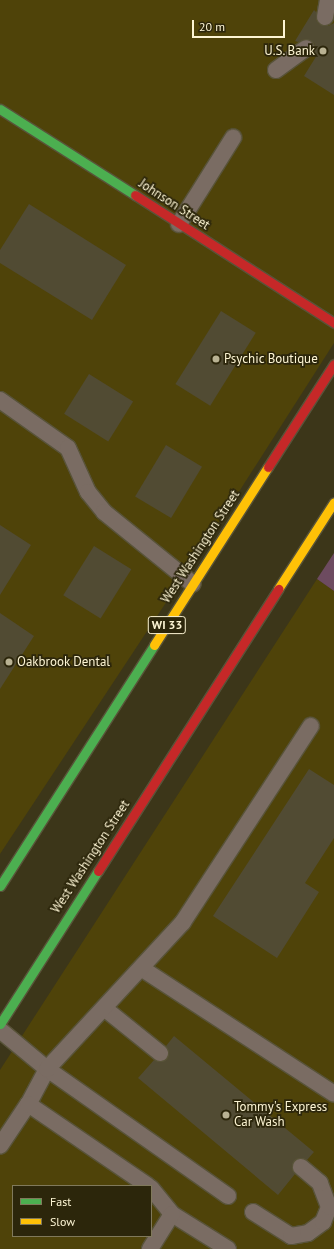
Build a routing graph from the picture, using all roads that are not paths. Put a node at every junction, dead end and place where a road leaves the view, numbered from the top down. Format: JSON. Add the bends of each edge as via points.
{"nodes":[{"id":1,"x":328,"y":0,"type":"edge"},
{"id":2,"x":325,"y":17,"type":"dead end"},
{"id":3,"x":306,"y":48,"type":"dead end"},
{"id":4,"x":276,"y":70,"type":"dead end"},
{"id":5,"x":0,"y":109,"type":"edge"},
{"id":6,"x":233,"y":138,"type":"dead end"},
{"id":7,"x":179,"y":224,"type":"junction"},
{"id":8,"x":334,"y":324,"type":"edge"},
{"id":9,"x":334,"y":364,"type":"edge"},
{"id":10,"x":0,"y":400,"type":"edge"},
{"id":11,"x":334,"y":502,"type":"edge"},
{"id":12,"x":193,"y":584,"type":"junction"},
{"id":13,"x":311,"y":726,"type":"dead end"},
{"id":14,"x":0,"y":886,"type":"edge"},
{"id":15,"x":141,"y":968,"type":"junction"},
{"id":16,"x":104,"y":1008,"type":"junction"},
{"id":17,"x":0,"y":1024,"type":"edge"},
{"id":18,"x":0,"y":1030,"type":"edge"},
{"id":19,"x":160,"y":1053,"type":"dead end"},
{"id":20,"x":47,"y":1069,"type":"junction"},
{"id":21,"x":334,"y":1094,"type":"edge"},
{"id":22,"x":28,"y":1104,"type":"junction"},
{"id":23,"x":0,"y":1146,"type":"edge"},
{"id":24,"x":301,"y":1167,"type":"dead end"},
{"id":25,"x":147,"y":1185,"type":"edge"},
{"id":26,"x":152,"y":1189,"type":"edge"},
{"id":27,"x":228,"y":1196,"type":"dead end"},
{"id":28,"x":253,"y":1212,"type":"dead end"},
{"id":29,"x":172,"y":1214,"type":"junction"},
{"id":30,"x":150,"y":1249,"type":"edge"},
{"id":31,"x":228,"y":1249,"type":"edge"}],
"edges":[{"from":1,"to":2,"type":"lane"},
{"from":3,"to":4,"type":"lane"},
{"from":5,"to":7,"type":"main road","name":"Johnson Street"},
{"from":6,"to":7,"type":"lane"},
{"from":7,"to":8,"type":"main road","name":"Johnson Street"},
{"from":9,"to":12,"type":"main road","name":"West Washington Street","number":"WI 33"},
{"from":10,"to":12,"type":"lane","via":[[68,448],[88,492],[104,512]]},
{"from":11,"to":17,"type":"main road","name":"West Washington Street"},
{"from":12,"to":14,"type":"main road","name":"West Washington Street","number":"WI 33"},
{"from":13,"to":15,"type":"lane","via":[[183,922]]},
{"from":15,"to":16,"type":"lane"},
{"from":15,"to":21,"type":"lane"},
{"from":16,"to":19,"type":"lane"},
{"from":16,"to":20,"type":"lane"},
{"from":18,"to":20,"type":"lane"},
{"from":20,"to":22,"type":"lane"},
{"from":20,"to":27,"type":"lane"},
{"from":22,"to":23,"type":"lane"},
{"from":22,"to":25,"type":"lane"},
{"from":24,"to":28,"type":"lane","via":[[320,1183],[329,1207],[323,1222],[308,1233],[291,1236]]},
{"from":26,"to":29,"type":"lane"},
{"from":29,"to":30,"type":"lane"},
{"from":29,"to":31,"type":"lane"}]}
